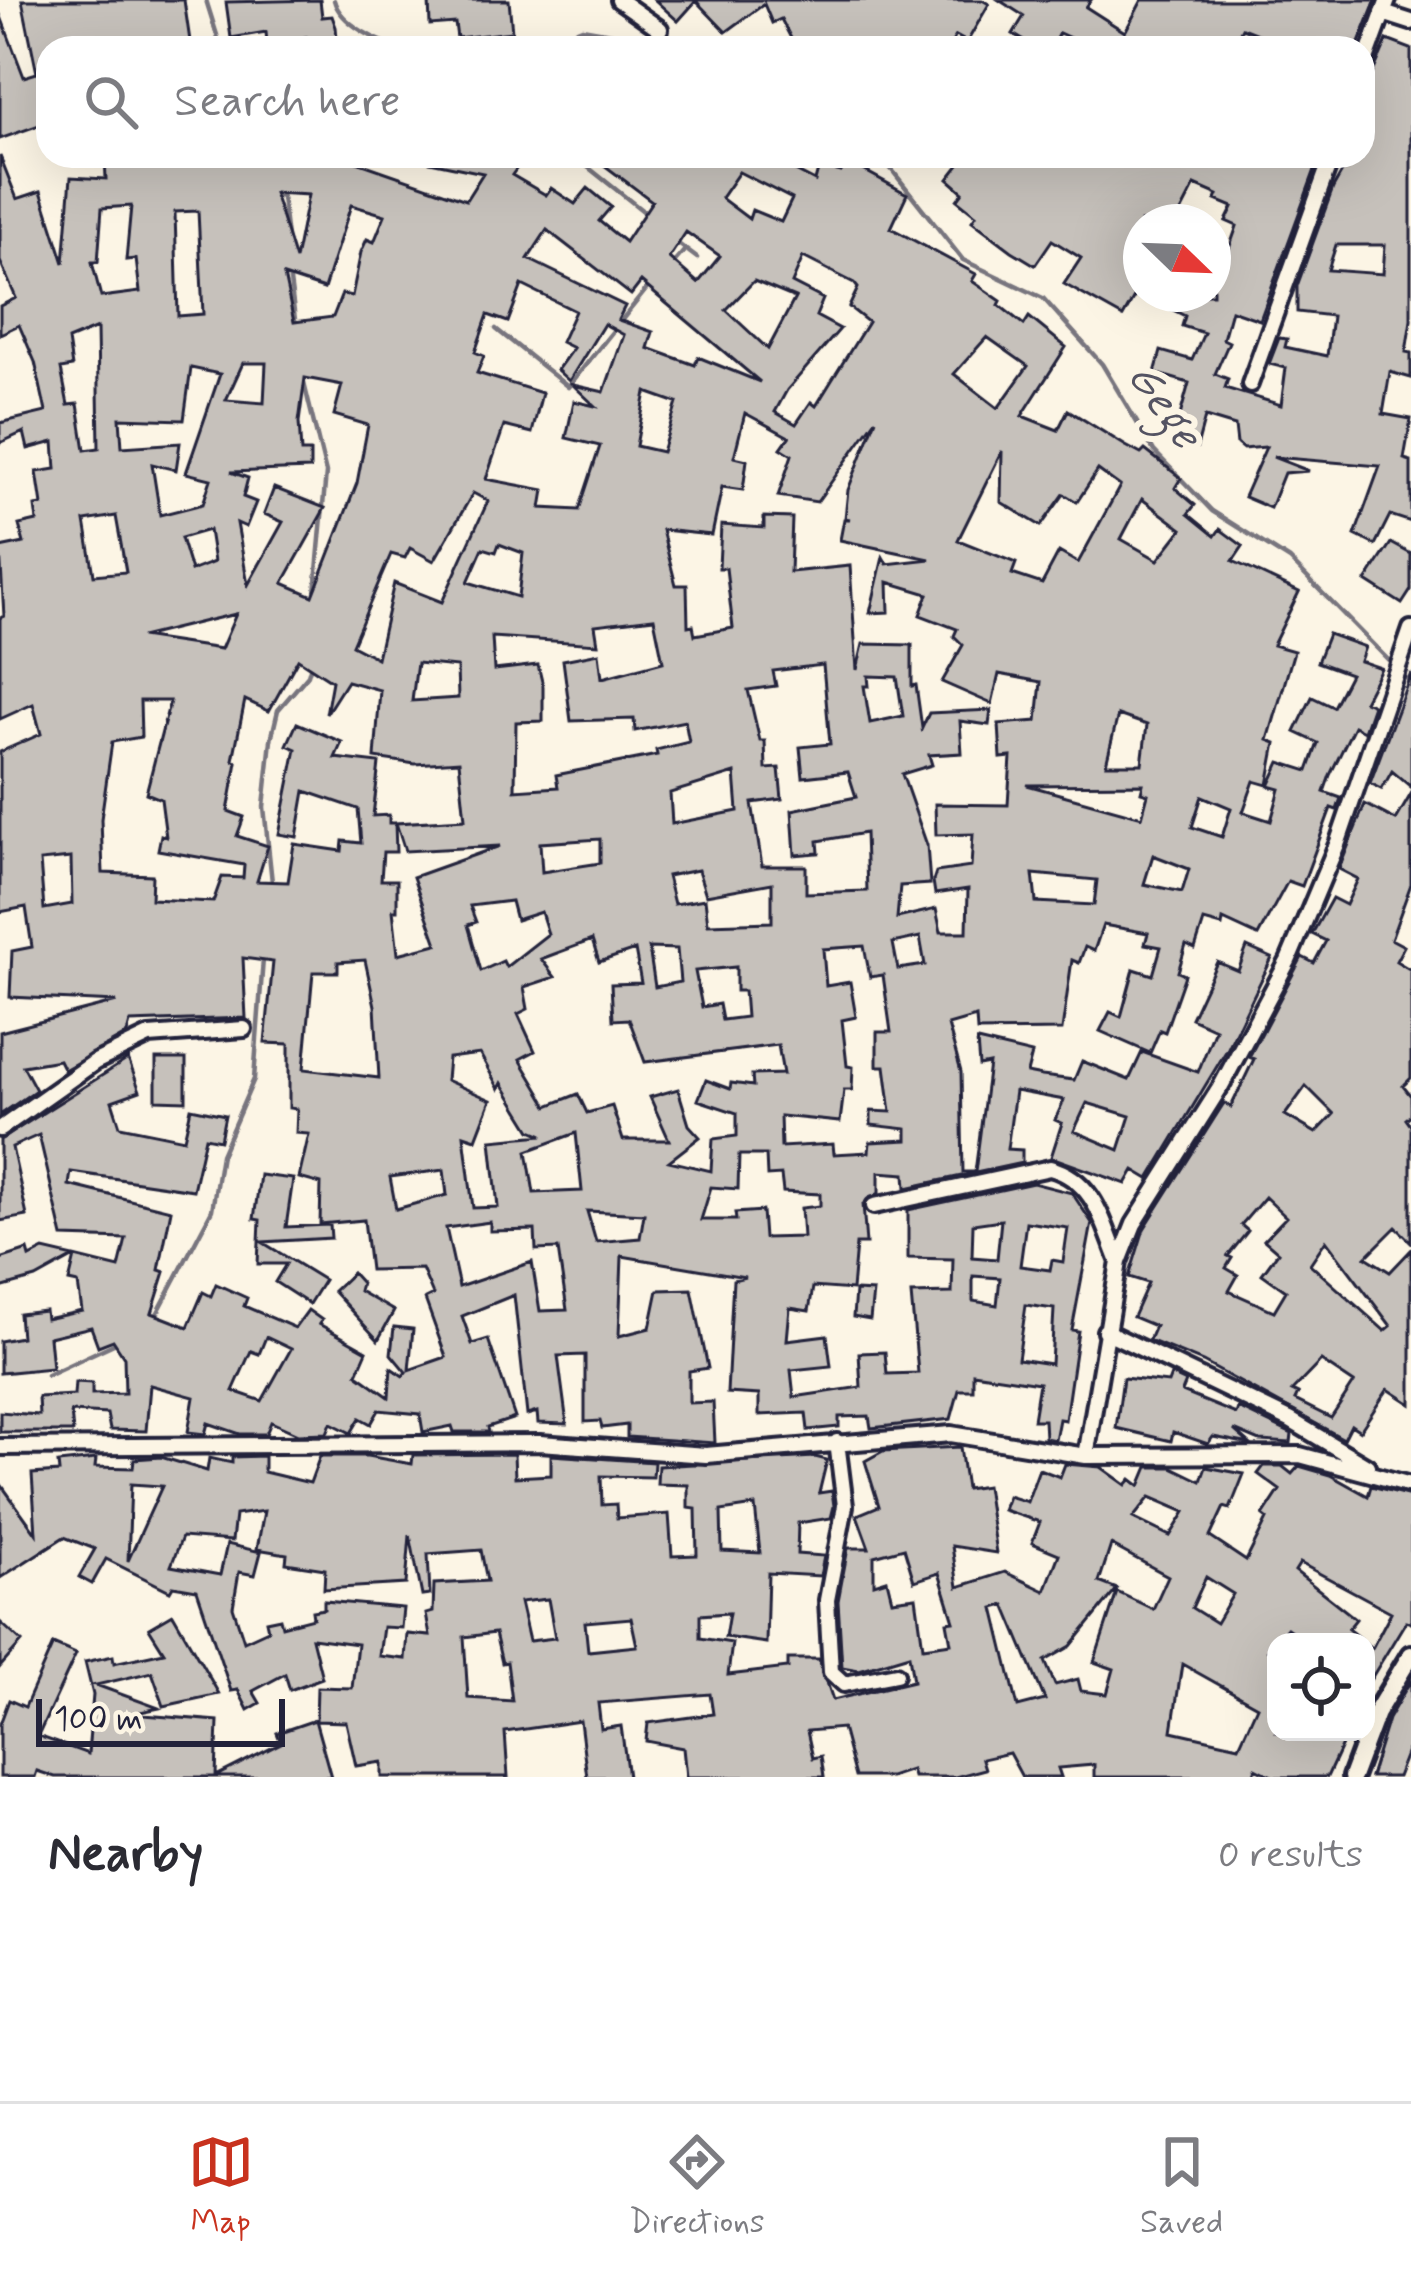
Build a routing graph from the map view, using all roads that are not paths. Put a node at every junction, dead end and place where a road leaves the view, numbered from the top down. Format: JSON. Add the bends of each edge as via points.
{"nodes":[{"id":1,"x":619,"y":0,"type":"edge"},
{"id":2,"x":1385,"y":7,"type":"edge"},
{"id":3,"x":1411,"y":22,"type":"edge"},
{"id":4,"x":660,"y":29,"type":"dead end"},
{"id":5,"x":1375,"y":36,"type":"edge"},
{"id":6,"x":1328,"y":168,"type":"edge"},
{"id":7,"x":1250,"y":384,"type":"dead end"},
{"id":8,"x":1411,"y":628,"type":"edge"},
{"id":9,"x":244,"y":1029,"type":"dead end"},
{"id":10,"x":0,"y":1129,"type":"edge"},
{"id":11,"x":874,"y":1206,"type":"dead end"},
{"id":12,"x":1118,"y":1262,"type":"junction"},
{"id":13,"x":1105,"y":1331,"type":"junction"},
{"id":14,"x":837,"y":1442,"type":"junction"},
{"id":15,"x":0,"y":1447,"type":"edge"},
{"id":16,"x":1086,"y":1456,"type":"junction"},
{"id":17,"x":1381,"y":1474,"type":"junction"},
{"id":18,"x":1411,"y":1485,"type":"edge"},
{"id":19,"x":1411,"y":1655,"type":"edge"},
{"id":20,"x":896,"y":1674,"type":"dead end"},
{"id":21,"x":1352,"y":1777,"type":"edge"}],
"edges":[{"from":1,"to":4,"type":"street"},
{"from":2,"to":3,"type":"street"},
{"from":2,"to":5,"type":"street"},
{"from":6,"to":7,"type":"street"},
{"from":8,"to":12,"type":"street","via":[[1296,945]]},
{"from":9,"to":10,"type":"street","via":[[149,1036],[95,1062]]},
{"from":11,"to":12,"type":"street","via":[[1050,1168],[1091,1194]]},
{"from":12,"to":13,"type":"street"},
{"from":13,"to":16,"type":"street"},
{"from":13,"to":17,"type":"street","via":[[1290,1420]]},
{"from":14,"to":15,"type":"street","via":[[706,1455],[540,1443]]},
{"from":14,"to":16,"type":"street","via":[[951,1435]]},
{"from":14,"to":20,"type":"street","via":[[845,1506],[826,1600],[831,1672],[844,1684]]},
{"from":16,"to":17,"type":"street","via":[[1300,1455]]},
{"from":17,"to":18,"type":"street"},
{"from":19,"to":21,"type":"street"}]}
